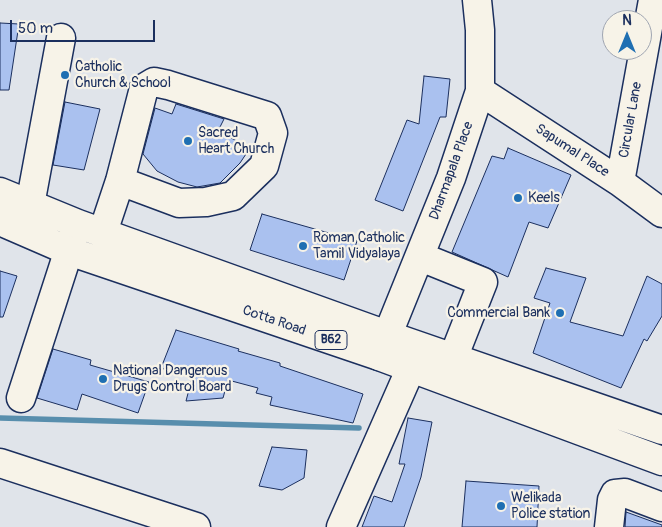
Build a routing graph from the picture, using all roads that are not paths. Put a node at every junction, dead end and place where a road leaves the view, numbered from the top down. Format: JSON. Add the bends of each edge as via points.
{"nodes":[{"id":1,"x":477,"y":0,"type":"edge"},
{"id":2,"x":654,"y":0,"type":"edge"},
{"id":3,"x":61,"y":38,"type":"dead end"},
{"id":4,"x":480,"y":92,"type":"junction"},
{"id":5,"x":120,"y":181,"type":"junction"},
{"id":6,"x":620,"y":182,"type":"junction"},
{"id":7,"x":0,"y":192,"type":"edge"},
{"id":8,"x":30,"y":205,"type":"junction"},
{"id":9,"x":662,"y":213,"type":"edge"},
{"id":10,"x":0,"y":221,"type":"edge"},
{"id":11,"x":90,"y":228,"type":"junction"},
{"id":12,"x":69,"y":251,"type":"junction"},
{"id":13,"x":421,"y":257,"type":"junction"},
{"id":14,"x":383,"y":346,"type":"junction"},
{"id":15,"x":453,"y":358,"type":"junction"},
{"id":16,"x":411,"y":368,"type":"junction"},
{"id":17,"x":21,"y":398,"type":"dead end"},
{"id":18,"x":662,"y":430,"type":"edge"},
{"id":19,"x":662,"y":461,"type":"edge"},
{"id":20,"x":0,"y":463,"type":"edge"},
{"id":21,"x":662,"y":507,"type":"edge"},
{"id":22,"x":196,"y":527,"type":"edge"},
{"id":23,"x":340,"y":527,"type":"edge"},
{"id":24,"x":609,"y":527,"type":"edge"}],
"edges":[{"from":1,"to":4,"type":"main road","name":"Dharmapala Place"},
{"from":2,"to":6,"type":"main road","name":"Circular Lane"},
{"from":3,"to":8,"type":"main road"},
{"from":4,"to":6,"type":"main road","name":"Sapumal Place"},
{"from":4,"to":13,"type":"main road","name":"Dharmapala Place"},
{"from":5,"to":5,"type":"main road","via":[[144,88],[154,82],[266,116],[273,133],[264,166],[233,196],[179,203]]},
{"from":5,"to":11,"type":"main road"},
{"from":6,"to":9,"type":"main road","name":"Sapumal Place"},
{"from":7,"to":8,"type":"main road","name":"Cotta Road","number":"B62"},
{"from":8,"to":11,"type":"main road","name":"Cotta Road","number":"B62"},
{"from":10,"to":12,"type":"main road","name":"Cotta Road","number":"B62"},
{"from":11,"to":12,"type":"main road"},
{"from":11,"to":14,"type":"main road","name":"Cotta Road","number":"B62"},
{"from":12,"to":14,"type":"main road","name":"Cotta Road","number":"B62"},
{"from":12,"to":17,"type":"main road"},
{"from":13,"to":14,"type":"main road","name":"Dharmapala Place"},
{"from":13,"to":15,"type":"main road","via":[[483,282]]},
{"from":14,"to":15,"type":"main road","name":"Cotta Road","number":"B62"},
{"from":14,"to":16,"type":"main road","name":"Cotta Road","number":"B62"},
{"from":15,"to":18,"type":"main road","name":"Cotta Road","number":"B62"},
{"from":16,"to":19,"type":"main road","name":"Cotta Road","number":"B62"},
{"from":16,"to":23,"type":"main road"},
{"from":20,"to":22,"type":"main road"},
{"from":21,"to":24,"type":"main road","via":[[625,493],[615,494]]}]}
